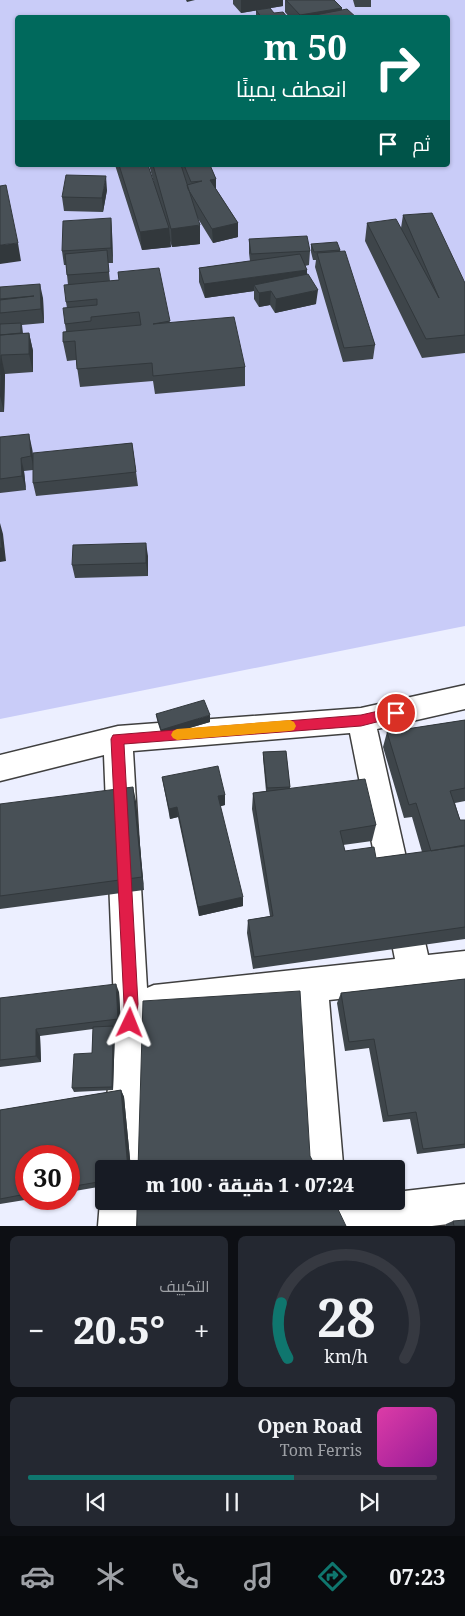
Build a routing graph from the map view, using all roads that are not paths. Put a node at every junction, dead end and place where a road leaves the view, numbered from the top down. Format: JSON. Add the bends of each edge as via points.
{"nodes":[{"id":1,"x":465,"y":697,"type":"edge"},
{"id":2,"x":361,"y":720,"type":"junction"},
{"id":3,"x":118,"y":739,"type":"junction"},
{"id":4,"x":0,"y":768,"type":"edge"},
{"id":5,"x":465,"y":968,"type":"edge"},
{"id":6,"x":415,"y":974,"type":"junction"},
{"id":7,"x":311,"y":985,"type":"junction"},
{"id":8,"x":131,"y":1004,"type":"junction"},
{"id":9,"x":122,"y":1160,"type":"edge"},
{"id":10,"x":324,"y":1160,"type":"edge"},
{"id":11,"x":465,"y":1203,"type":"edge"},
{"id":12,"x":118,"y":1210,"type":"edge"},
{"id":13,"x":349,"y":1215,"type":"edge"},
{"id":14,"x":117,"y":1226,"type":"edge"}],
"edges":[{"from":1,"to":2,"type":"street"},
{"from":2,"to":3,"type":"street"},
{"from":2,"to":6,"type":"street"},
{"from":3,"to":4,"type":"street"},
{"from":3,"to":8,"type":"street"},
{"from":5,"to":6,"type":"street"},
{"from":6,"to":7,"type":"street"},
{"from":7,"to":8,"type":"street"},
{"from":7,"to":10,"type":"street"},
{"from":8,"to":9,"type":"street"},
{"from":11,"to":13,"type":"street"},
{"from":12,"to":14,"type":"street"}]}
